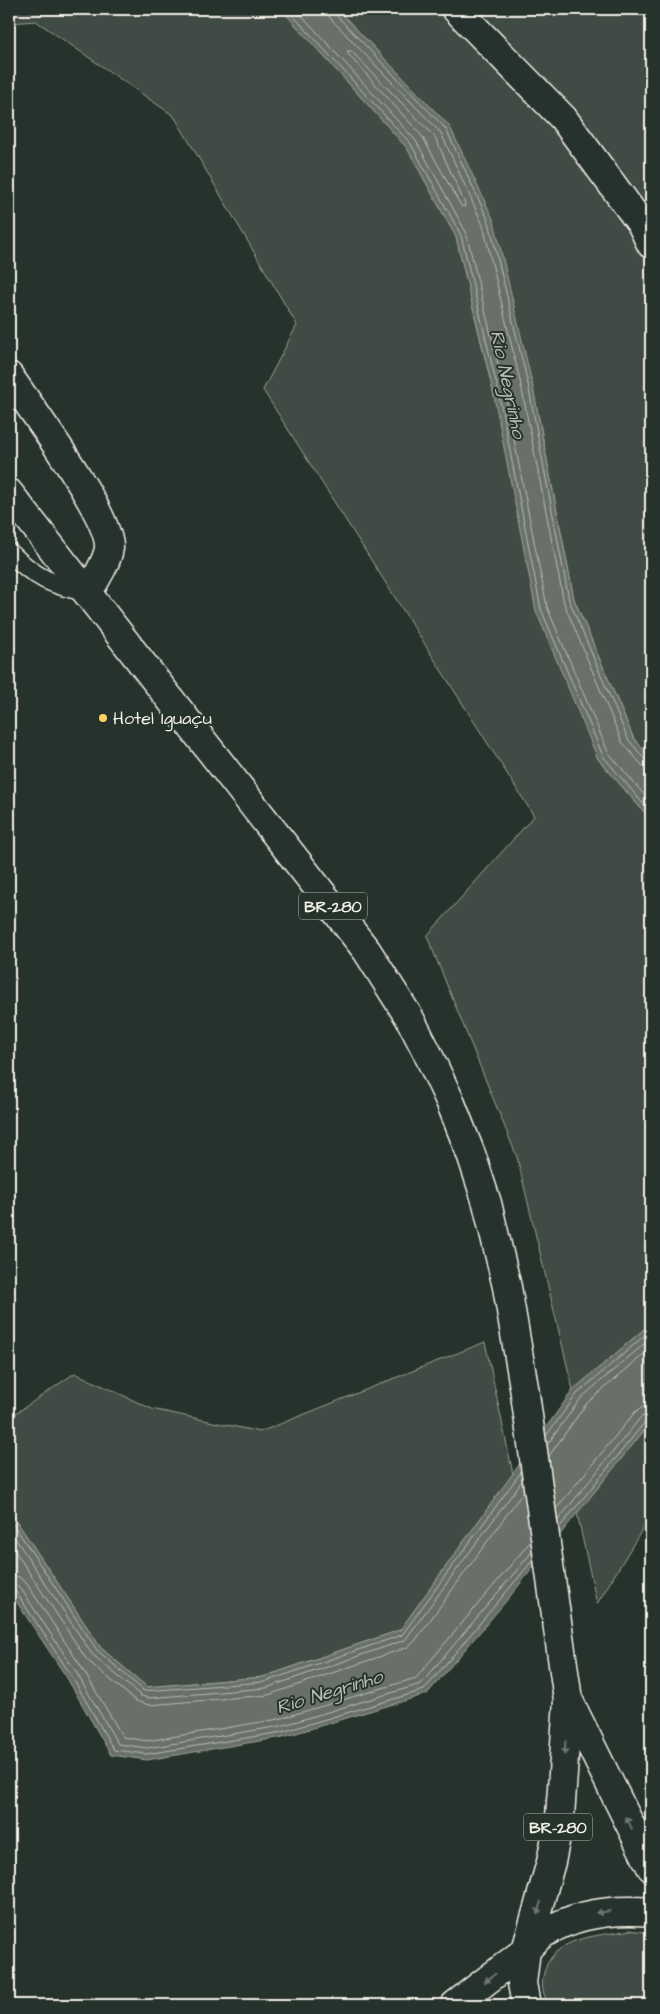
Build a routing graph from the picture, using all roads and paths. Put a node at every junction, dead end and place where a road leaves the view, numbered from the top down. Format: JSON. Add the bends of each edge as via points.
{"nodes":[{"id":1,"x":456,"y":9,"type":"edge"},
{"id":2,"x":651,"y":244,"type":"edge"},
{"id":3,"x":9,"y":376,"type":"edge"},
{"id":4,"x":9,"y":493,"type":"edge"},
{"id":5,"x":9,"y":552,"type":"edge"},
{"id":6,"x":88,"y":593,"type":"junction"},
{"id":7,"x":568,"y":1700,"type":"junction"},
{"id":8,"x":651,"y":1867,"type":"edge"},
{"id":9,"x":651,"y":1912,"type":"edge"},
{"id":10,"x":526,"y":1950,"type":"junction"},
{"id":11,"x":455,"y":2005,"type":"edge"},
{"id":12,"x":526,"y":2005,"type":"edge"}],
"edges":[{"from":1,"to":2,"type":"main road","via":[[563,118],[642,225]]},
{"from":3,"to":6,"type":"main road","via":[[90,498],[106,530],[107,558]]},
{"from":4,"to":6,"type":"main road","number":"BR-280"},
{"from":5,"to":6,"type":"lane","via":[[38,577]]},
{"from":6,"to":7,"type":"main road","number":"BR-280","via":[[368,951],[409,1017],[450,1101],[487,1203],[507,1287]]},
{"from":8,"to":7,"type":"main road","number":"BR-280","one_way":true},
{"from":7,"to":10,"type":"main road","number":"BR-280","one_way":true,"via":[[560,1817]]},
{"from":9,"to":10,"type":"main road","one_way":true,"via":[[599,1912],[545,1932]]},
{"from":10,"to":11,"type":"main road","one_way":true},
{"from":10,"to":12,"type":"main road","number":"BR-280","via":[[522,1983]]}]}
